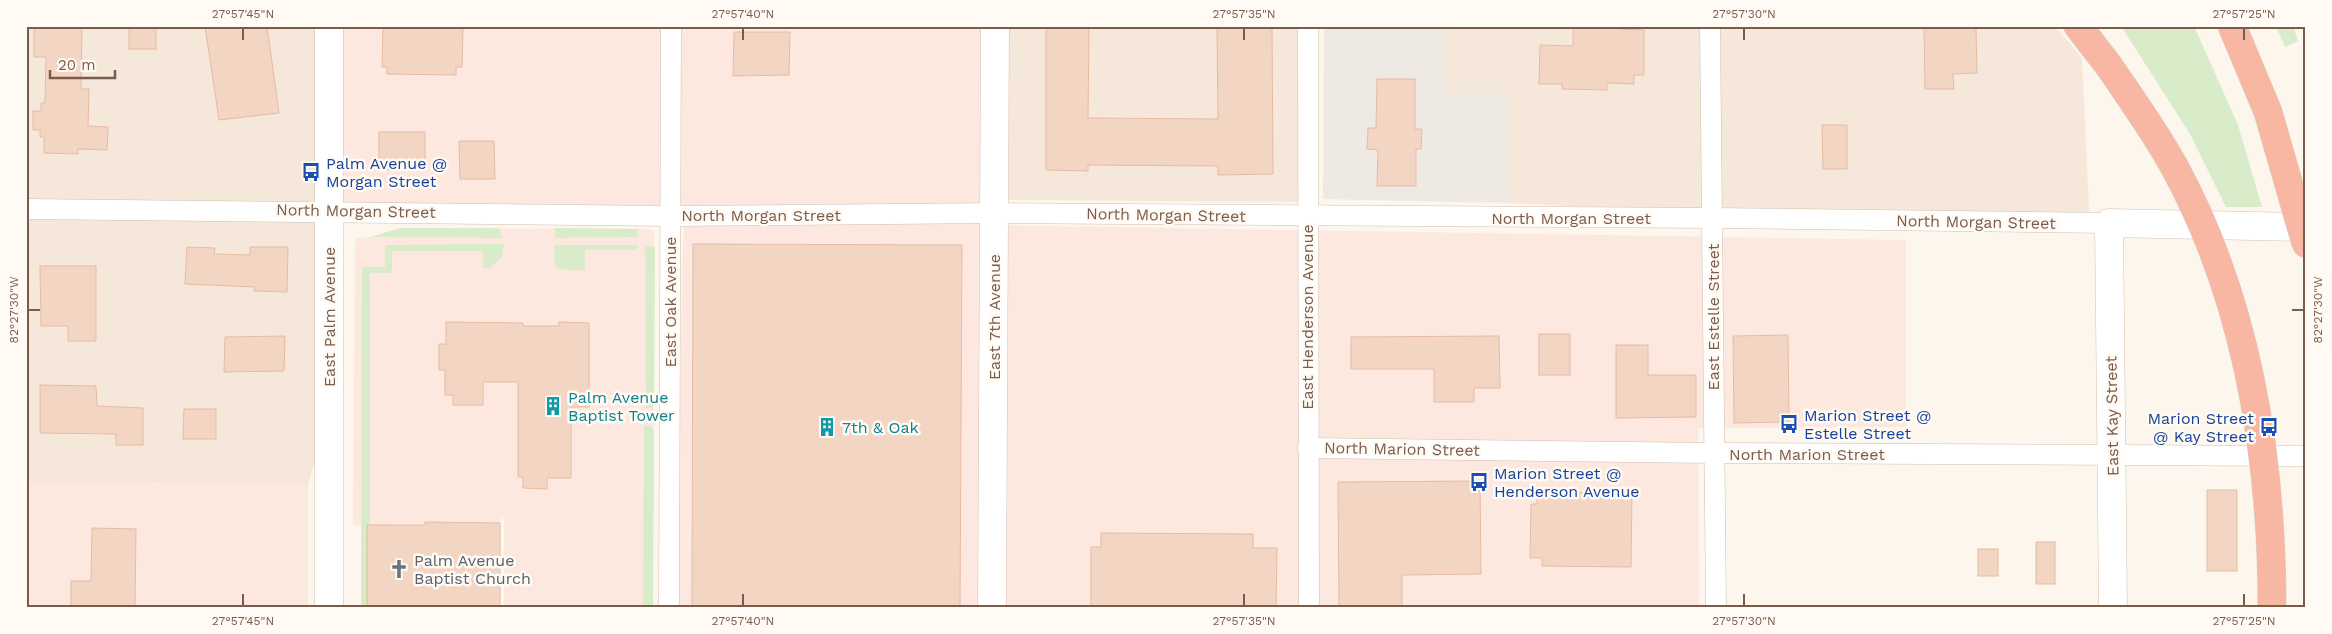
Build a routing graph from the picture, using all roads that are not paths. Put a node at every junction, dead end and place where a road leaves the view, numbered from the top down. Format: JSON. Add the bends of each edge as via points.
{"nodes":[{"id":1,"x":329,"y":26,"type":"edge"},
{"id":2,"x":671,"y":26,"type":"edge"},
{"id":3,"x":995,"y":26,"type":"edge"},
{"id":4,"x":1308,"y":26,"type":"edge"},
{"id":5,"x":1710,"y":26,"type":"edge"},
{"id":6,"x":2078,"y":26,"type":"edge"},
{"id":7,"x":2232,"y":26,"type":"edge"},
{"id":8,"x":26,"y":209,"type":"edge"},
{"id":9,"x":329,"y":211,"type":"junction"},
{"id":10,"x":995,"y":213,"type":"junction"},
{"id":11,"x":670,"y":216,"type":"junction"},
{"id":12,"x":1307,"y":217,"type":"junction"},
{"id":13,"x":1712,"y":218,"type":"junction"},
{"id":14,"x":2109,"y":224,"type":"junction"},
{"id":15,"x":2306,"y":227,"type":"edge"},
{"id":16,"x":2306,"y":244,"type":"edge"},
{"id":17,"x":1308,"y":448,"type":"junction"},
{"id":18,"x":1714,"y":454,"type":"junction"},
{"id":19,"x":2113,"y":454,"type":"junction"},
{"id":20,"x":2306,"y":456,"type":"edge"},
{"id":21,"x":329,"y":608,"type":"edge"},
{"id":22,"x":669,"y":608,"type":"edge"},
{"id":23,"x":992,"y":608,"type":"edge"},
{"id":24,"x":1309,"y":608,"type":"edge"},
{"id":25,"x":1716,"y":608,"type":"edge"},
{"id":26,"x":2113,"y":608,"type":"edge"},
{"id":27,"x":2272,"y":608,"type":"edge"}],
"edges":[{"from":1,"to":9,"type":"street","name":"East Palm Avenue"},
{"from":2,"to":11,"type":"street","name":"East Oak Avenue"},
{"from":3,"to":10,"type":"street","name":"East 7th Avenue"},
{"from":4,"to":12,"type":"street","name":"East Henderson Avenue"},
{"from":5,"to":13,"type":"street","name":"East Estelle Street"},
{"from":6,"to":27,"type":"highway","bridge":true,"via":[[2109,66],[2175,168],[2222,275],[2255,396],[2267,475]]},
{"from":7,"to":16,"type":"highway","bridge":true,"via":[[2268,112]]},
{"from":8,"to":9,"type":"street","name":"North Morgan Street"},
{"from":9,"to":11,"type":"street","name":"North Morgan Street"},
{"from":9,"to":21,"type":"street","name":"East Palm Avenue"},
{"from":10,"to":11,"type":"street","name":"North Morgan Street"},
{"from":10,"to":12,"type":"street","name":"North Morgan Street"},
{"from":10,"to":23,"type":"street","name":"East 7th Avenue"},
{"from":11,"to":22,"type":"street","name":"East Oak Avenue"},
{"from":12,"to":13,"type":"street","name":"North Morgan Street"},
{"from":12,"to":17,"type":"street","name":"East Henderson Avenue"},
{"from":13,"to":14,"type":"street","name":"North Morgan Street"},
{"from":13,"to":18,"type":"street","name":"East Estelle Street"},
{"from":14,"to":15,"type":"street","name":"North Morgan Street"},
{"from":14,"to":19,"type":"street","name":"East Kay Street"},
{"from":17,"to":18,"type":"street","name":"North Marion Street"},
{"from":17,"to":24,"type":"street","name":"East Henderson Avenue"},
{"from":18,"to":19,"type":"street","name":"North Marion Street"},
{"from":18,"to":25,"type":"street","name":"East Estelle Street"},
{"from":19,"to":20,"type":"street","name":"North Marion Street"},
{"from":19,"to":26,"type":"street","name":"East Kay Street"}]}
